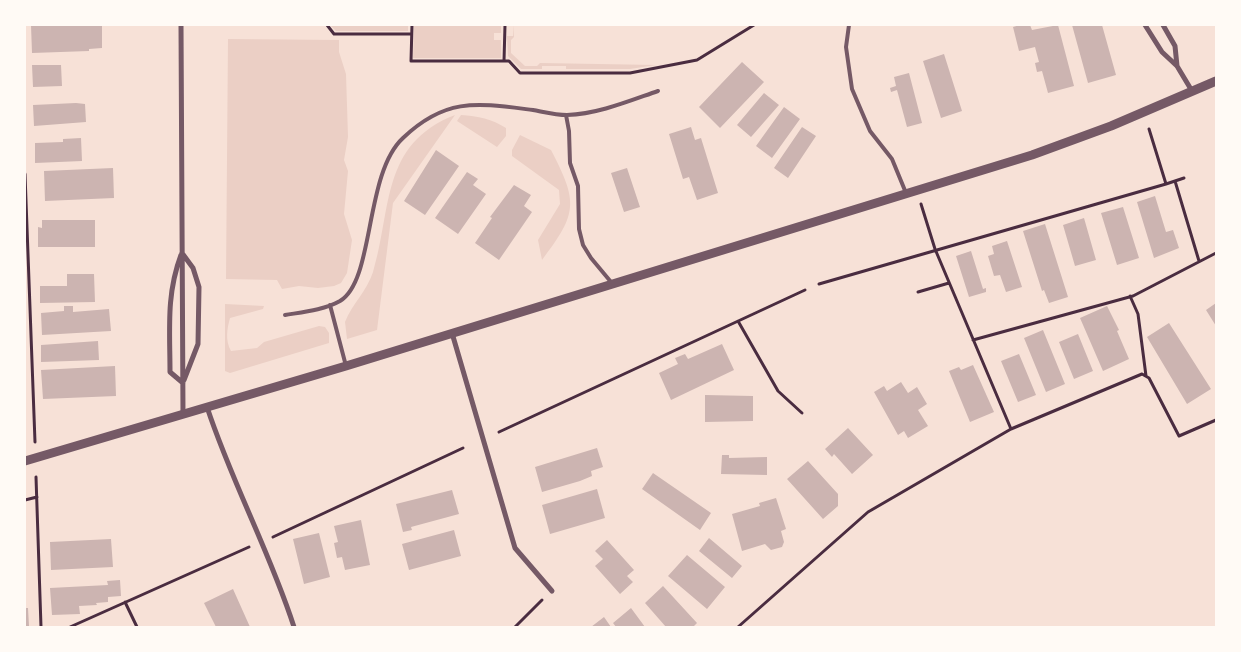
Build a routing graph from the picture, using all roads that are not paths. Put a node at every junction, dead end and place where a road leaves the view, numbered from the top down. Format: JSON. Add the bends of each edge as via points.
{"nodes":[{"id":1,"x":181,"y":25,"type":"edge"},
{"id":2,"x":849,"y":25,"type":"edge"},
{"id":3,"x":1145,"y":25,"type":"edge"},
{"id":4,"x":1163,"y":25,"type":"edge"},
{"id":5,"x":1177,"y":66,"type":"junction"},
{"id":6,"x":1216,"y":81,"type":"edge"},
{"id":7,"x":658,"y":91,"type":"dead end"},
{"id":8,"x":1192,"y":92,"type":"junction"},
{"id":9,"x":566,"y":115,"type":"junction"},
{"id":10,"x":907,"y":194,"type":"junction"},
{"id":11,"x":182,"y":253,"type":"junction"},
{"id":12,"x":613,"y":284,"type":"junction"},
{"id":13,"x":330,"y":304,"type":"junction"},
{"id":14,"x":286,"y":315,"type":"dead end"},
{"id":15,"x":452,"y":333,"type":"junction"},
{"id":16,"x":346,"y":366,"type":"junction"},
{"id":17,"x":183,"y":383,"type":"junction"},
{"id":18,"x":208,"y":407,"type":"junction"},
{"id":19,"x":183,"y":415,"type":"junction"},
{"id":20,"x":25,"y":461,"type":"edge"},
{"id":21,"x":552,"y":590,"type":"road end"},
{"id":22,"x":294,"y":627,"type":"edge"}],
"edges":[{"from":1,"to":11,"type":"street"},
{"from":2,"to":10,"type":"lane","via":[[846,47],[855,97],[870,131],[896,167]]},
{"from":3,"to":5,"type":"street","via":[[1162,52]]},
{"from":4,"to":5,"type":"street","via":[[1175,46]]},
{"from":5,"to":8,"type":"street"},
{"from":6,"to":8,"type":"street"},
{"from":7,"to":9,"type":"lane","via":[[613,106]]},
{"from":8,"to":10,"type":"street","via":[[1032,155]]},
{"from":9,"to":12,"type":"lane","via":[[570,131],[570,163],[578,186],[579,229],[583,245]]},
{"from":9,"to":13,"type":"lane","via":[[473,104],[457,106],[421,121],[400,140],[387,158],[377,190],[361,270],[342,300]]},
{"from":10,"to":12,"type":"street"},
{"from":11,"to":17,"type":"street"},
{"from":11,"to":17,"type":"street","via":[[193,268],[199,287],[198,344]]},
{"from":11,"to":17,"type":"street","via":[[171,284],[170,372]]},
{"from":12,"to":15,"type":"street"},
{"from":13,"to":14,"type":"lane"},
{"from":13,"to":16,"type":"lane"},
{"from":15,"to":16,"type":"street"},
{"from":15,"to":21,"type":"street","via":[[515,548]]},
{"from":16,"to":18,"type":"street"},
{"from":17,"to":19,"type":"street"},
{"from":18,"to":19,"type":"street"},
{"from":18,"to":22,"type":"street","via":[[224,458],[262,542]]},
{"from":19,"to":20,"type":"street"}]}
